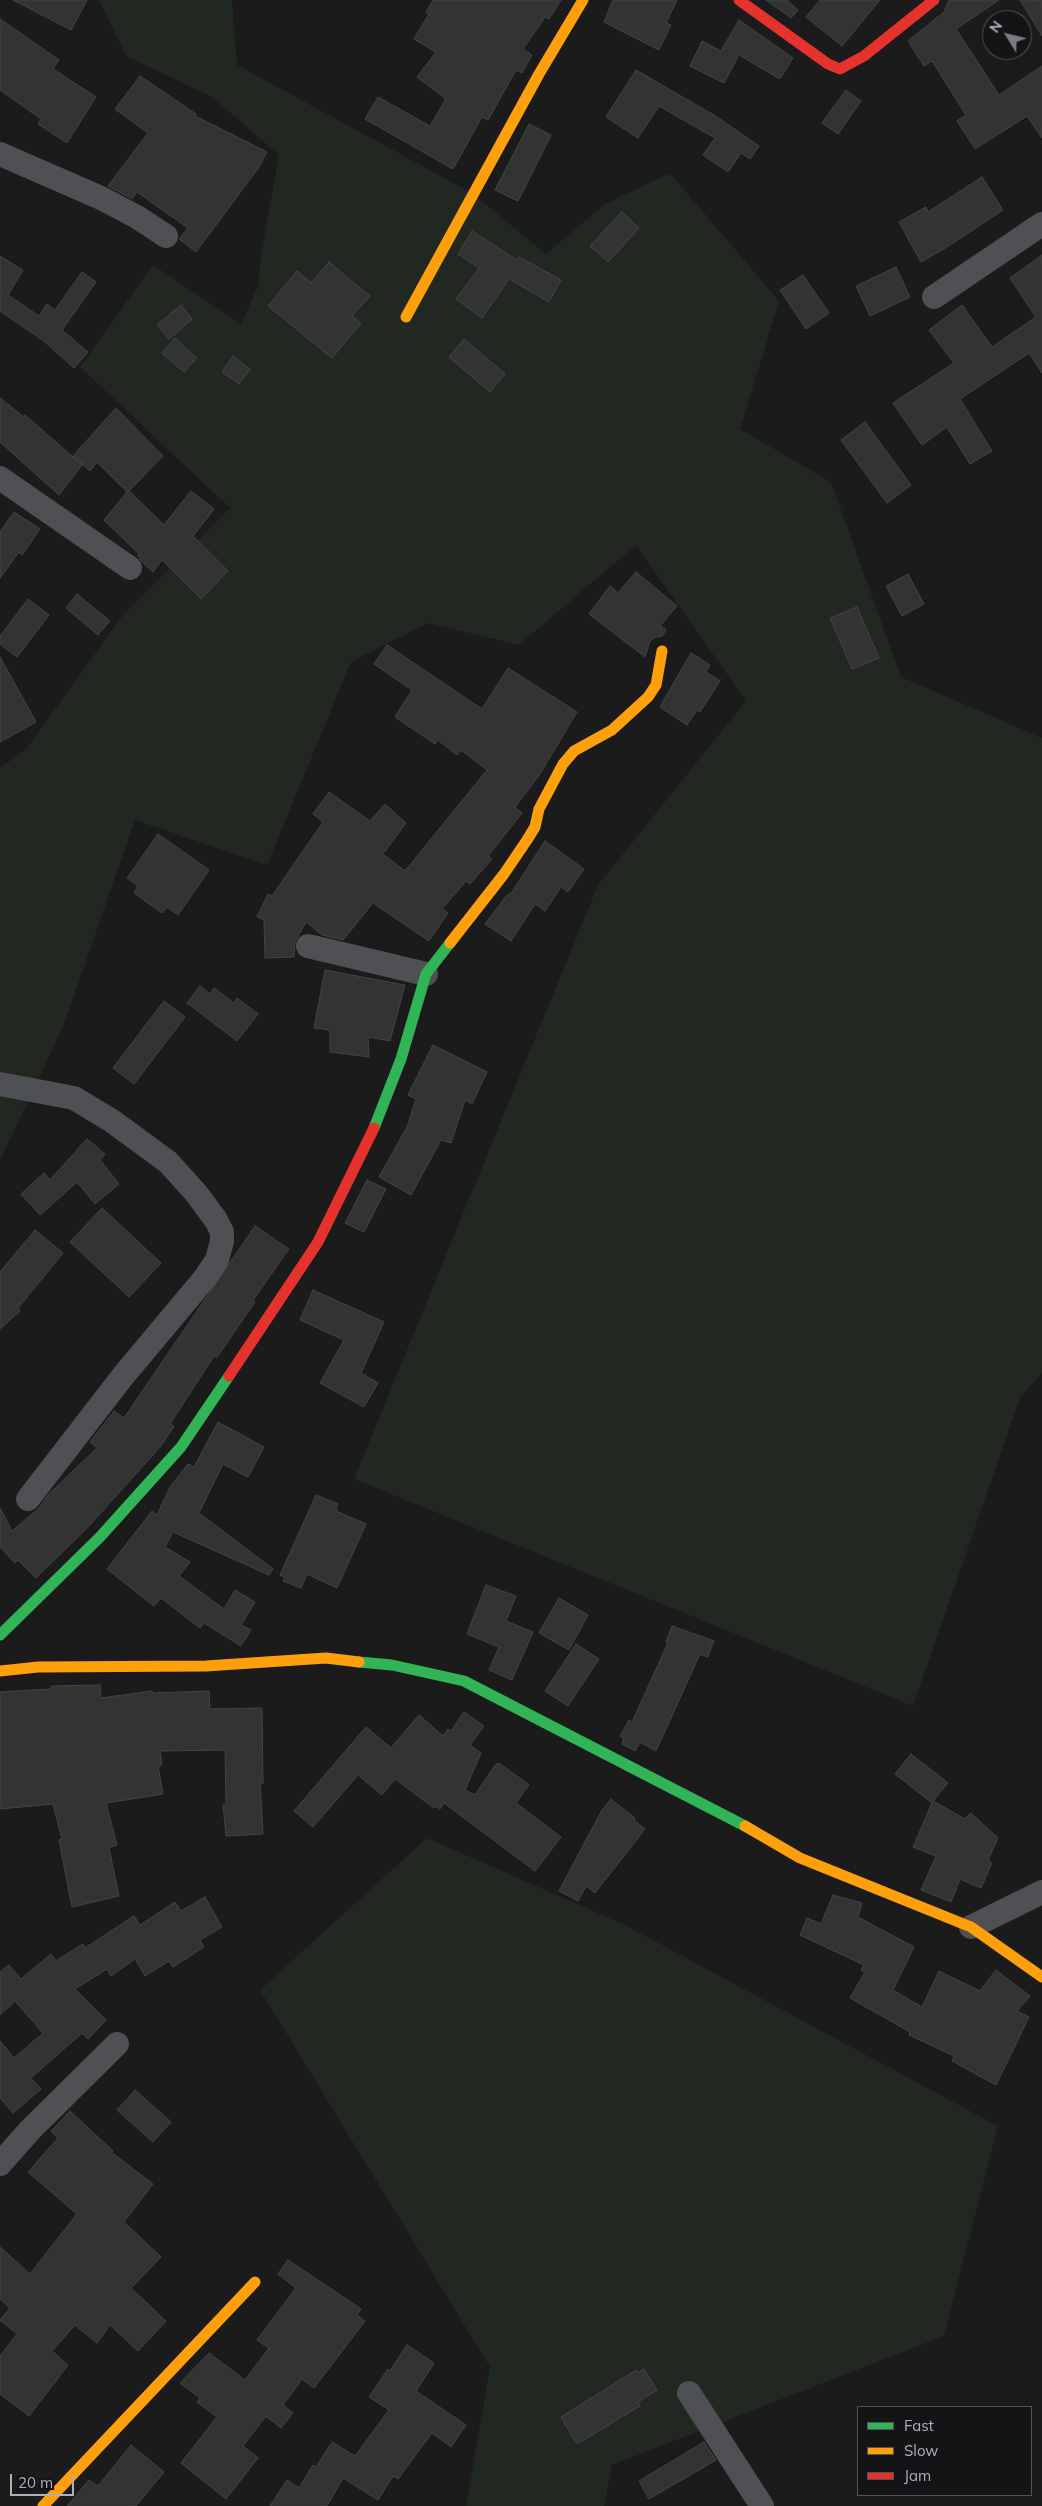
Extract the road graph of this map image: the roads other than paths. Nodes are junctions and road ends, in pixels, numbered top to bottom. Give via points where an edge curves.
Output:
1 (582, 0) edge
2 (739, 0) edge
3 (934, 0) edge
4 (0, 154) edge
5 (1042, 224) edge
6 (166, 236) dead end
7 (934, 297) dead end
8 (406, 317) dead end
9 (0, 478) edge
10 (130, 568) dead end
11 (662, 651) dead end
12 (308, 946) dead end
13 (426, 974) junction
14 (0, 1084) edge
15 (28, 1499) dead end
16 (0, 1635) edge
17 (0, 1671) edge
18 (1042, 1892) edge
19 (971, 1927) junction
20 (1042, 1977) edge
21 (116, 2044) dead end
22 (0, 2164) edge
23 (255, 2282) dead end
24 (690, 2393) dead end
25 (43, 2506) edge
26 (762, 2506) edge

1 - 8 street
2 - 3 street via 828,64 840,69 864,56
4 - 6 street via 101,198
5 - 7 street
9 - 10 street
11 - 13 street via 656,685 648,698 612,730 574,751 563,764 527,840
12 - 13 street
13 - 16 street via 401,1059 368,1144 318,1242 181,1447 100,1537
14 - 15 street via 74,1098 112,1121 168,1162 196,1192 222,1232 217,1260 205,1278
17 - 19 street via 38,1667 206,1666 326,1658 392,1665 464,1681 719,1810 800,1858
18 - 19 street
19 - 20 street
21 - 22 street
23 - 25 street
24 - 26 street

